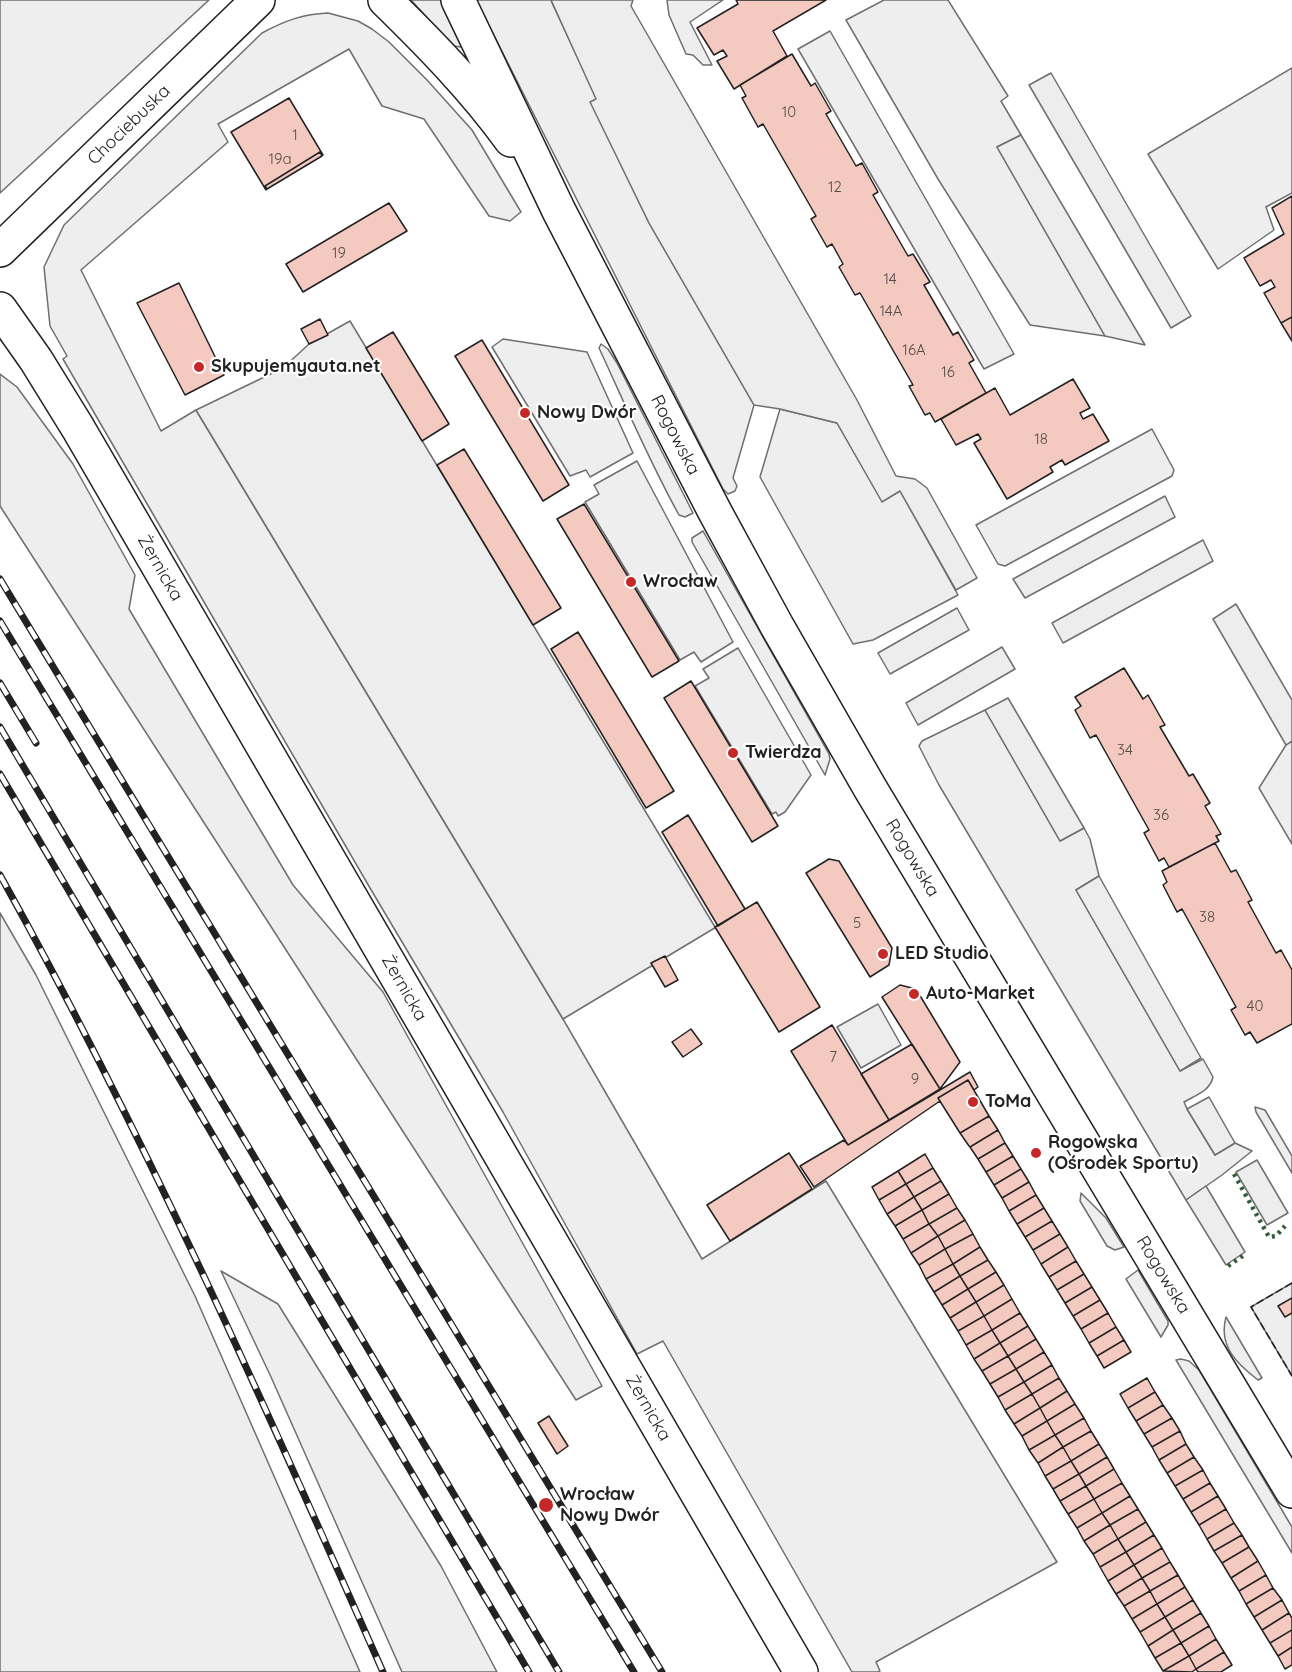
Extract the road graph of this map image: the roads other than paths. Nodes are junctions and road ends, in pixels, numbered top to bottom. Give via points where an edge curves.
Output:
1 (386, 0) edge
2 (458, 0) edge
3 (257, 4) edge
4 (559, 211) junction
5 (0, 250) edge
6 (0, 309) edge
7 (1292, 1491) edge
8 (801, 1672) edge

1 - 4 street, Rogowska via 489,110
2 - 4 street, Rogowska
3 - 5 street, Chociebuska
4 - 7 street, Rogowska via 715,512 828,717
6 - 8 street, Żernicka via 78,428

